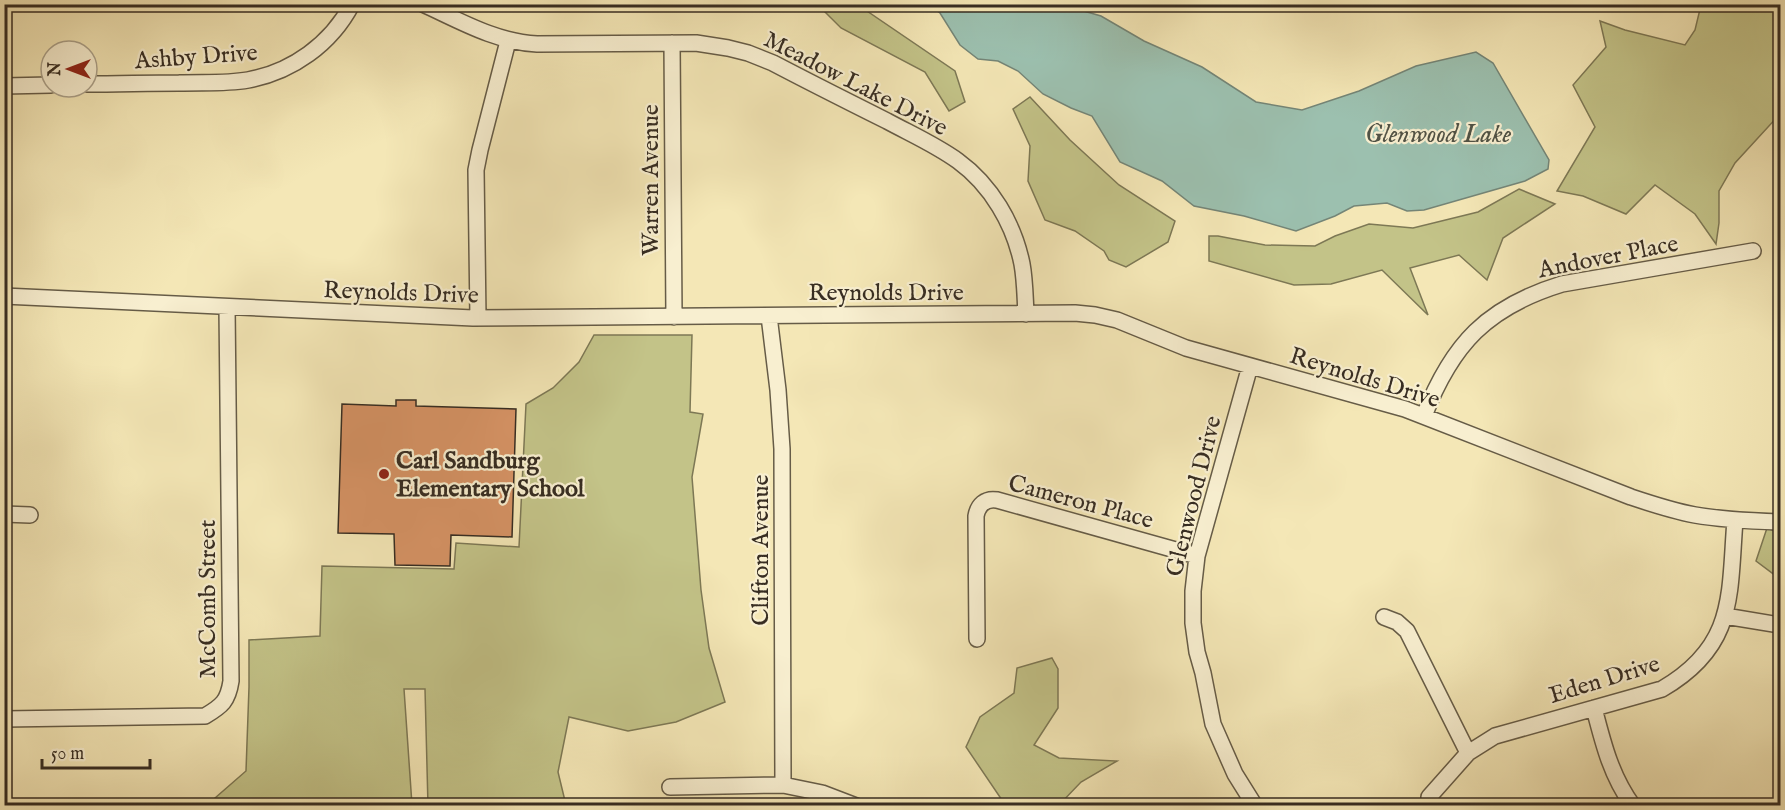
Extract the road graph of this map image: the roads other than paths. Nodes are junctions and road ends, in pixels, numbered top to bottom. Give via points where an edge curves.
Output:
1 (352, 4) edge
2 (423, 4) edge
3 (508, 41) junction
4 (672, 43) junction
5 (99, 84) edge
6 (39, 85) edge
7 (4, 86) edge
8 (1753, 251) dead end
9 (4, 296) edge
10 (227, 307) junction
11 (1026, 314) junction
12 (769, 316) junction
13 (674, 317) junction
14 (478, 318) junction
15 (1250, 366) junction
16 (1424, 416) junction
17 (4, 514) edge
18 (30, 515) dead end
19 (1735, 520) junction
20 (1780, 522) edge
21 (1197, 556) junction
22 (1725, 616) junction
23 (1384, 617) dead end
24 (1780, 625) edge
25 (977, 639) dead end
26 (1594, 708) junction
27 (4, 719) edge
28 (1468, 753) junction
29 (783, 785) junction
30 (670, 787) dead end
31 (1429, 797) dead end
32 (856, 806) edge
33 (1255, 806) edge
34 (1633, 806) edge

1 - 5 street, Ashby Drive via 345,18 320,45 272,74 225,82
2 - 3 street, Meadow Lake Drive
3 - 4 street, Meadow Lake Drive
3 - 14 street via 476,170
4 - 11 street, Meadow Lake Drive via 722,46 773,63 959,162 992,196 1009,225 1022,264
4 - 13 street, Warren Avenue
6 - 7 street
8 - 16 street, Andover Place via 1563,284 1514,302 1473,333 1457,351
9 - 10 street, Reynolds Drive
10 - 14 street, Reynolds Drive
10 - 27 street, McComb Street via 229,694 220,708 206,716
11 - 12 street, Reynolds Drive
11 - 15 street, Reynolds Drive via 1095,315 1117,320 1186,348
12 - 13 street, Reynolds Drive
12 - 29 street, Clifton Avenue via 782,449
13 - 14 street, Reynolds Drive
15 - 16 street, Reynolds Drive
15 - 21 street, Glenwood Drive
16 - 19 street, Reynolds Drive via 1662,507
17 - 18 street
19 - 20 street, Reynolds Drive
19 - 22 street, Eden Drive
21 - 25 street, Cameron Place via 988,500 977,509 976,516
21 - 33 street, Glenwood Drive via 1193,622 1213,724 1235,774
22 - 24 street
22 - 26 street, Eden Drive via 1709,650 1680,678 1653,692
23 - 28 street via 1407,631
26 - 28 street, Eden Drive via 1495,736
26 - 34 street via 1612,771
28 - 31 street, Eden Drive
29 - 30 street
29 - 32 street via 822,793

